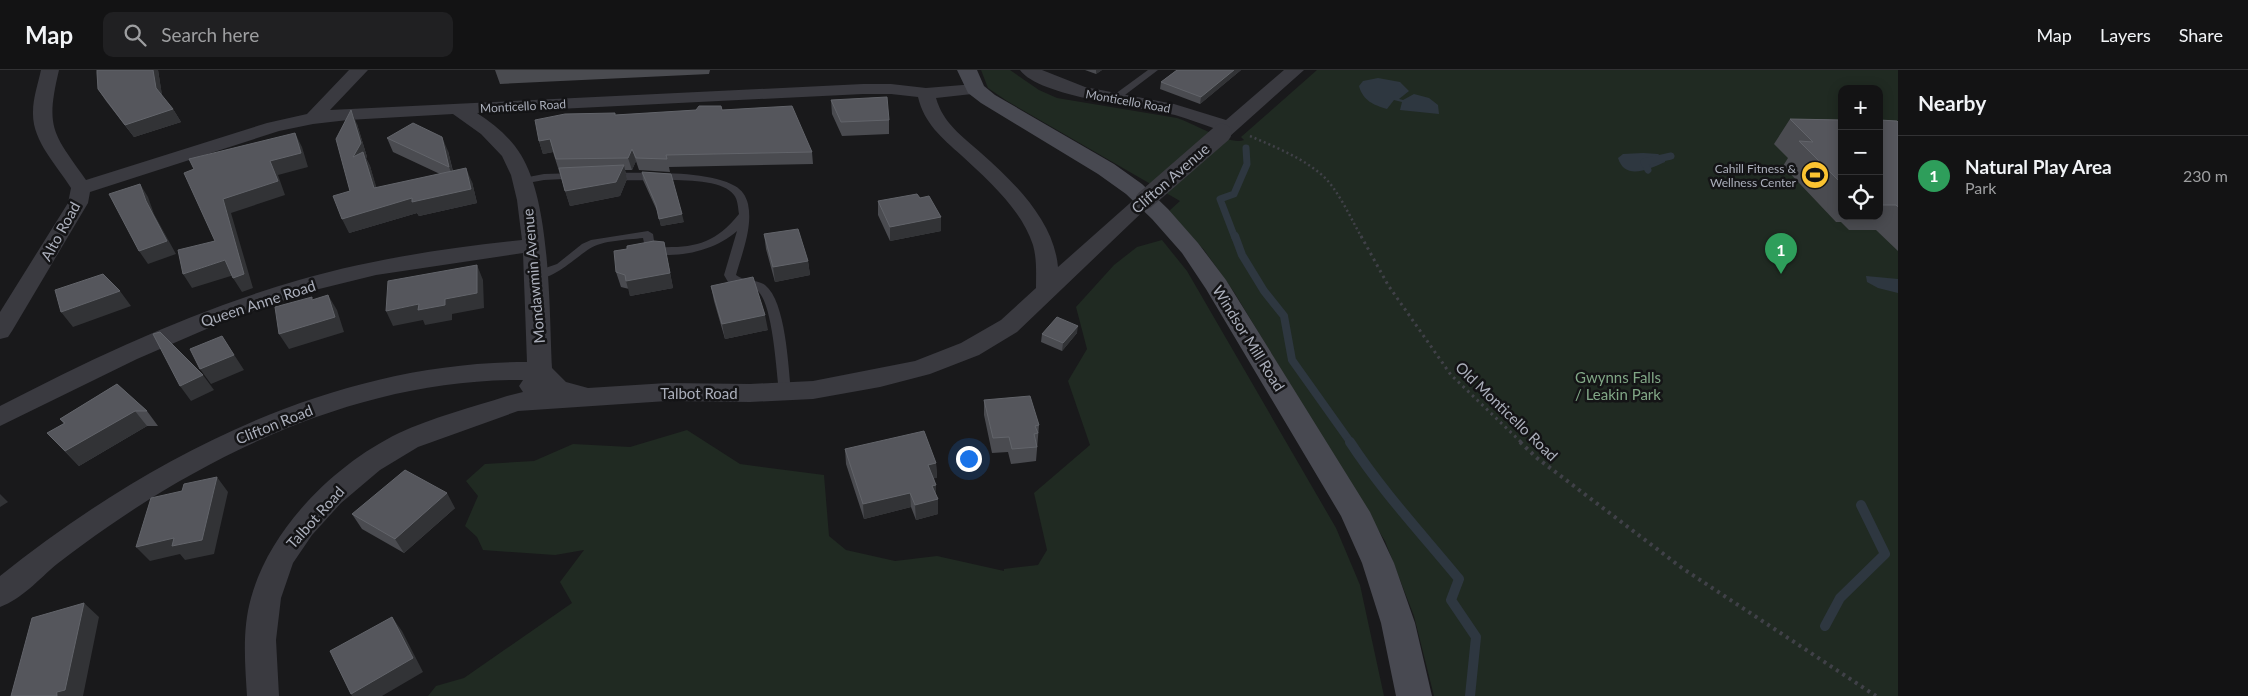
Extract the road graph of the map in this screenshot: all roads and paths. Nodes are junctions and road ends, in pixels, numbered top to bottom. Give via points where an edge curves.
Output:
1 (50, 70) edge
2 (359, 70) edge
3 (1029, 70) edge
4 (1154, 70) edge
5 (1295, 70) edge
6 (971, 79) edge
7 (926, 93) junction
8 (1114, 99) junction
9 (457, 110) junction
10 (313, 118) junction
11 (1225, 130) junction
12 (522, 181) junction
13 (81, 188) junction
14 (743, 215) junction
15 (534, 245) junction
16 (535, 276) junction
17 (1047, 289) junction
18 (0, 331) edge
19 (540, 371) junction
20 (785, 392) junction
21 (582, 396) junction
22 (516, 402) junction
23 (0, 417) edge
24 (0, 594) edge
25 (263, 696) edge
26 (1414, 696) edge
27 (1876, 696) edge

1 - 13 street, Alto Road via 42,122 47,136
2 - 10 street
3 - 8 street, Monticello Road via 1063,87
4 - 8 lane
5 - 11 street, Clifton Avenue
6 - 7 street, Monticello Road
6 - 26 main road, Windsor Mill Road via 988,99 1134,189 1190,248 1217,286 1355,512 1378,563 1398,623
7 - 9 street, Monticello Road via 863,89
7 - 17 street via 934,119 985,167 1032,224 1046,256
8 - 11 street, Monticello Road via 1179,111
9 - 10 street, Monticello Road
9 - 12 street, Mondawmin Avenue via 475,120 506,149
10 - 13 street, Monticello Road via 274,127
11 - 17 street, Clifton Avenue, bridge
11 - 27 path, Old Monticello Road via 1296,157 1323,176 1343,204 1388,284 1451,375 1536,458 1682,568
12 - 14 lane via 544,177 655,176 723,182 739,192
12 - 15 street, Mondawmin Avenue
13 - 18 street, Alto Road via 70,219
14 - 16 lane via 730,234 711,244 656,251 650,250 648,234 601,241 586,246 561,266
14 - 20 lane via 743,228 730,275 732,280 763,290 776,324
15 - 16 street, Mondawmin Avenue
15 - 23 street, Queen Anne Road via 414,261 281,294 135,348
16 - 19 street, Mondawmin Avenue
17 - 20 street, Talbot Road via 1009,326 970,349 929,365 880,378
19 - 21 street via 557,388
19 - 22 street via 532,386
19 - 24 street, Clifton Road via 439,376 378,389 313,408 240,437 166,474 99,516
20 - 21 street, Talbot Road
21 - 22 street, Talbot Road
22 - 25 street, Talbot Road via 409,440 370,463 331,495 302,527 280,559 266,598 260,640

